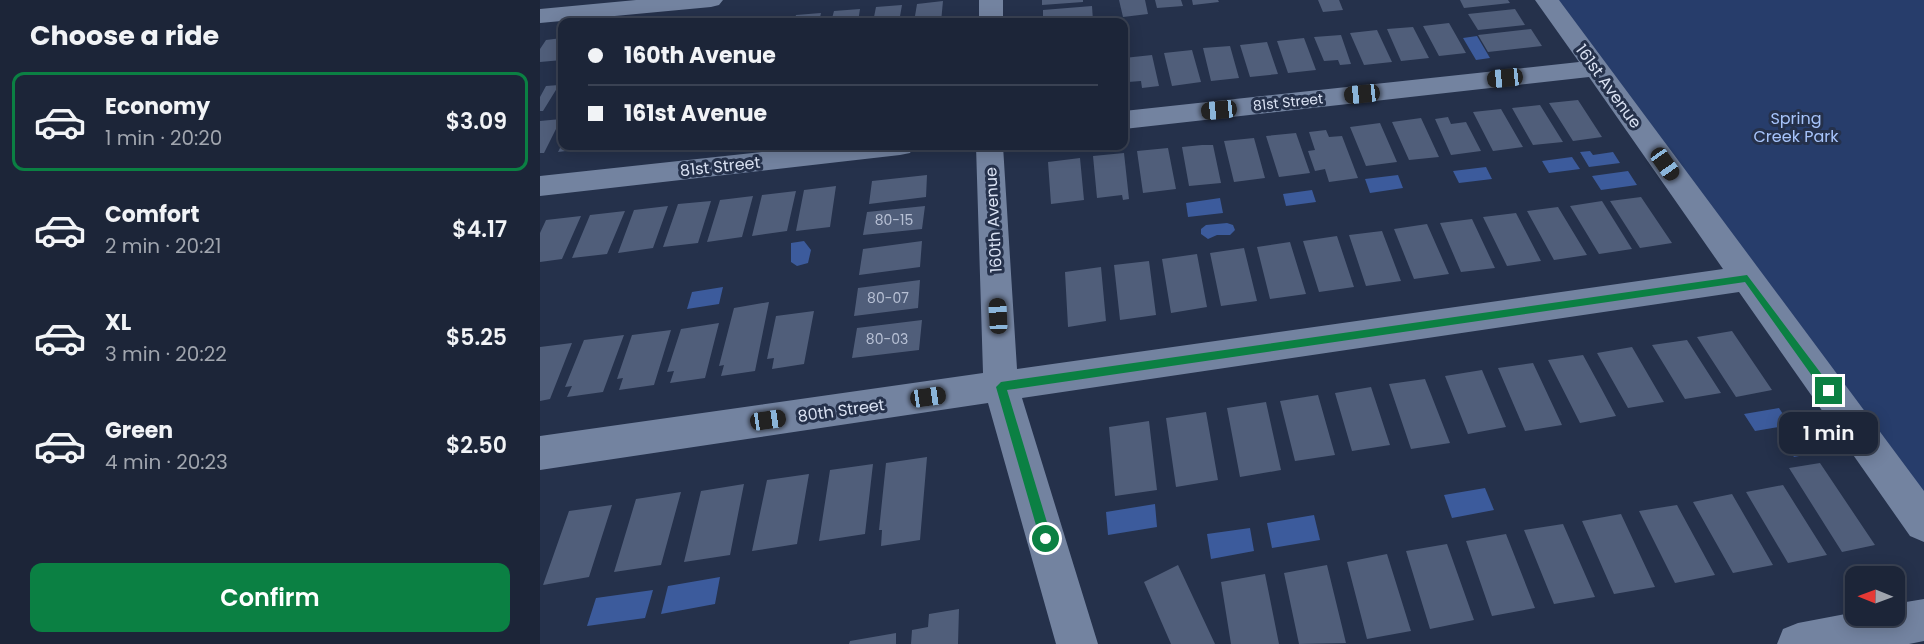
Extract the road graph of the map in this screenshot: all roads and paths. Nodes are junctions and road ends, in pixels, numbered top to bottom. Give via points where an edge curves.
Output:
1 (711, 0) edge
2 (991, 0) edge
3 (1547, 0) edge
4 (540, 16) edge
5 (991, 18) edge
6 (1596, 68) junction
7 (1128, 120) edge
8 (864, 150) edge
9 (989, 150) edge
10 (540, 186) edge
11 (1747, 278) junction
12 (1001, 387) junction
13 (540, 453) edge
14 (1924, 523) edge
15 (1924, 620) edge
16 (1077, 644) edge
17 (1798, 644) edge

1 - 4 street
2 - 5 street
3 - 6 street, 161st Avenue
6 - 7 street, 81st Street
6 - 11 street, 161st Avenue
8 - 10 street, 81st Street
9 - 12 street, 160th Avenue
11 - 12 street, 80th Street
11 - 14 street, 161st Avenue
12 - 13 street, 80th Street
12 - 16 street, 160th Avenue
15 - 17 street

